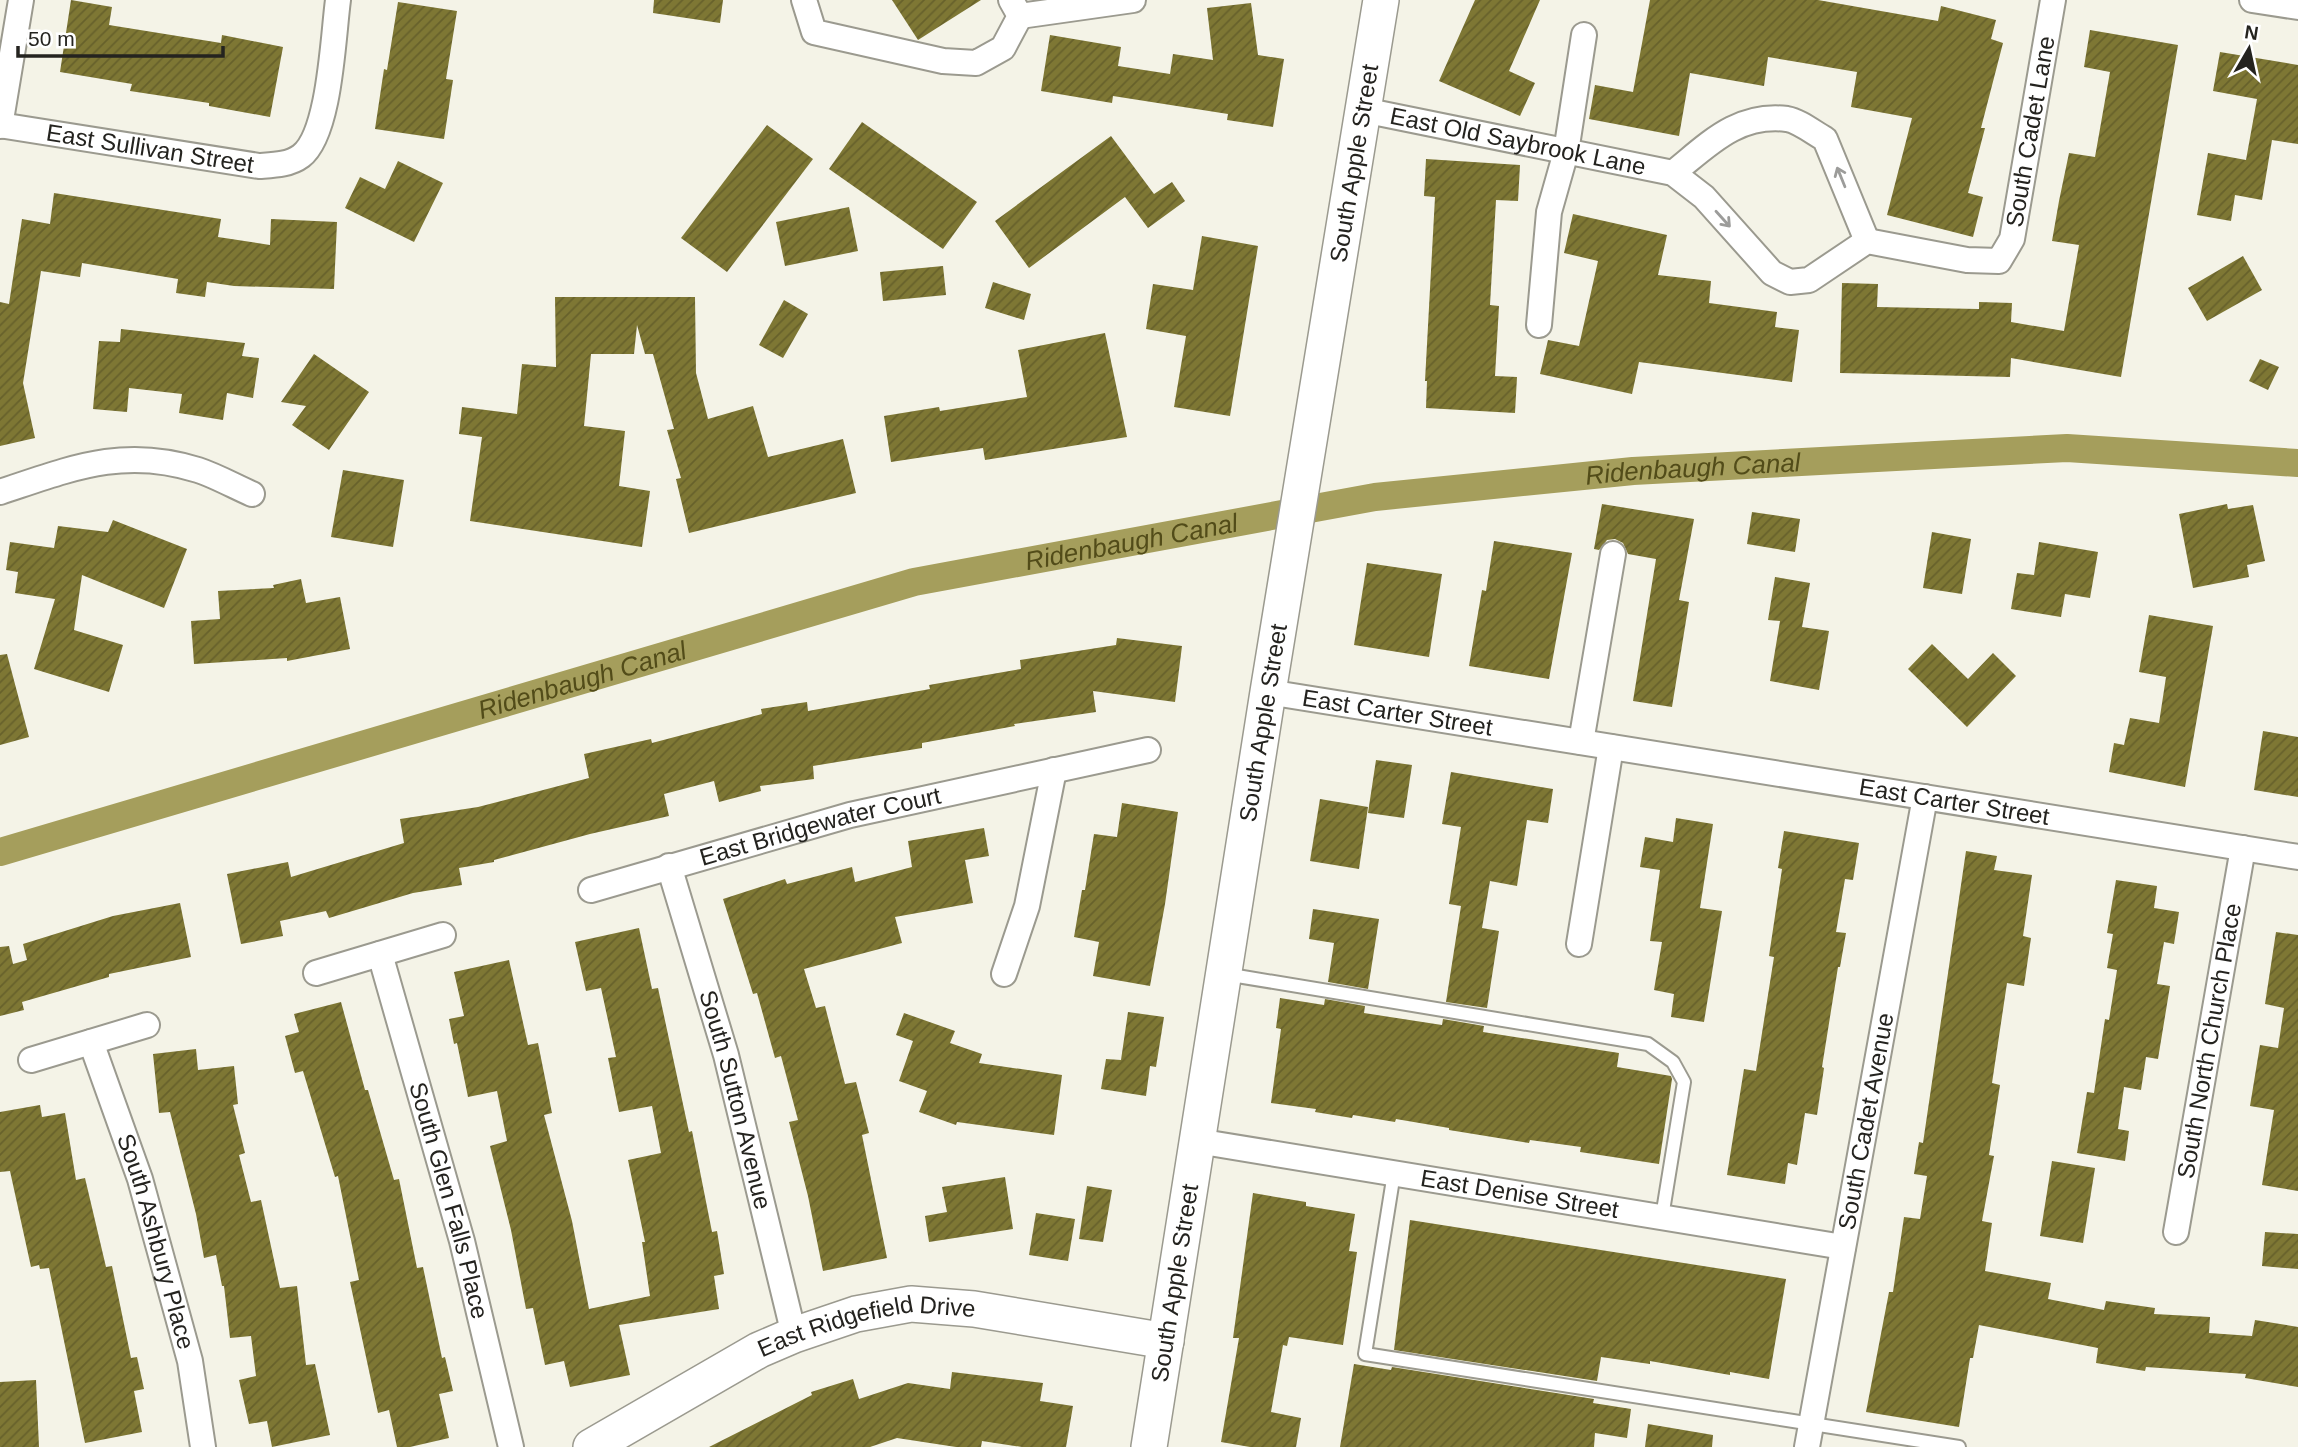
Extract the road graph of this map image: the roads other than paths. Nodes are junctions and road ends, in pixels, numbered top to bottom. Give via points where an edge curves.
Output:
1 (21, 0) edge
2 (338, 0) edge
3 (804, 0) edge
4 (1133, 0) edge
5 (1381, 0) edge
6 (2053, 0) edge
7 (2252, 0) edge
8 (2298, 7) edge
9 (1016, 8) edge
10 (1584, 35) dead end
11 (1363, 110) junction
12 (0, 126) edge
13 (1566, 152) junction
14 (1673, 173) junction
15 (1867, 241) junction
16 (1539, 325) dead end
17 (0, 492) edge
18 (252, 494) dead end
19 (1613, 554) dead end
20 (1268, 692) junction
21 (1581, 742) junction
22 (1611, 747) junction
23 (1148, 750) dead end
24 (1054, 770) junction
25 (1925, 797) junction
26 (2243, 848) junction
27 (2298, 857) edge
28 (669, 866) junction
29 (591, 891) dead end
30 (443, 935) dead end
31 (1579, 944) dead end
32 (380, 954) junction
33 (316, 973) dead end
34 (1004, 974) dead end
35 (1224, 974) junction
36 (147, 1025) dead end
37 (91, 1042) junction
38 (31, 1060) dead end
39 (1197, 1141) junction
40 (1394, 1173) junction
41 (1662, 1217) junction
42 (2176, 1232) dead end
43 (1843, 1247) junction
44 (794, 1335) junction
45 (1166, 1341) junction
46 (1809, 1436) edge
47 (203, 1447) edge
48 (511, 1447) edge
49 (591, 1447) edge
50 (1149, 1447) edge
51 (1959, 1447) edge

1 - 12 street
2 - 12 street, East Sullivan Street via 322,122 301,156 282,164 259,166
3 - 9 street via 814,32 943,61 976,63 1003,48
4 - 9 street
5 - 11 main road, South Apple Street
6 - 15 street, South Cadet Lane via 2012,239 1999,261 1967,260
7 - 8 street
10 - 13 street
11 - 13 street, East Old Saybrook Lane
11 - 20 main road, South Apple Street
13 - 14 street, East Old Saybrook Lane
13 - 16 street via 1549,212
14 -> 15 street, East Old Saybrook Lane via 1704,197 1773,273 1790,282 1809,280
15 -> 14 street, East Old Saybrook Lane via 1825,139 1789,119 1757,120 1730,128
17 - 18 street via 90,463 144,459 198,470
19 - 21 street
20 - 21 street, East Carter Street
20 - 35 main road, South Apple Street
21 - 22 street, East Carter Street
22 - 25 street, East Carter Street
22 - 31 street
23 - 24 street, East Bridgewater Court
24 - 28 street, East Bridgewater Court via 850,815
24 - 34 street via 1027,906
25 - 26 street, East Carter Street
25 - 43 street, South Cadet Avenue
26 - 27 street, East Carter Street
26 - 42 street, South North Church Place
28 - 29 street, East Bridgewater Court
28 - 44 street, South Sutton Avenue via 726,1055
30 - 32 street
32 - 33 street
32 - 48 street, South Glen Falls Place via 462,1241
35 - 39 main road, South Apple Street
35 - 41 lane via 1648,1044 1673,1062 1684,1082
36 - 37 street
37 - 38 street
37 - 47 street, South Ashbury Place via 140,1179 190,1361
39 - 40 street, East Denise Street
39 - 45 main road, South Apple Street
40 - 41 street, East Denise Street
40 - 46 lane via 1365,1354
41 - 43 street, East Denise Street
43 - 46 street, South Cadet Avenue
44 - 45 main road, East Ridgefield Drive via 856,1314 911,1304 974,1309
44 - 49 main road, East Ridgefield Drive via 759,1350
45 - 50 main road, South Apple Street
46 - 51 lane

